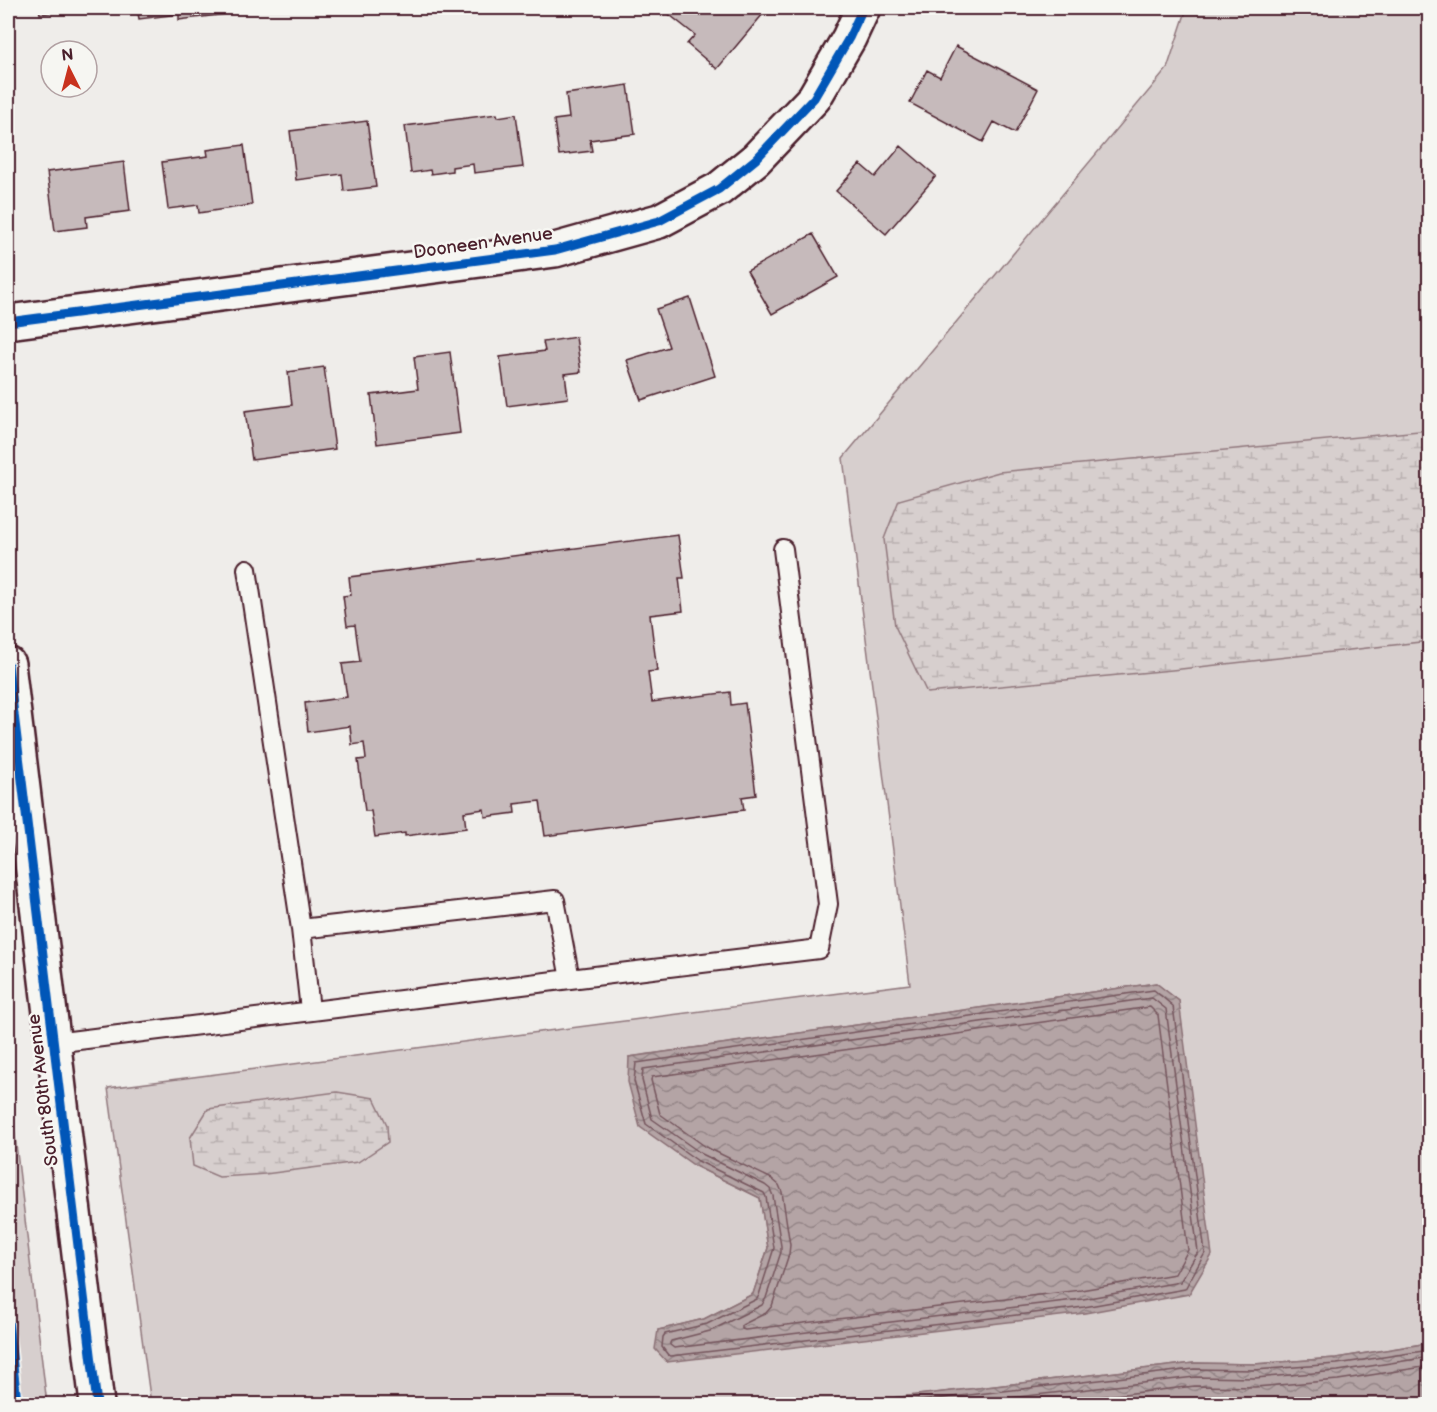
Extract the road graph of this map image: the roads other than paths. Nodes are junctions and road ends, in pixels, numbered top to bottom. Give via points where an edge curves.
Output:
1 (863, 8) edge
2 (8, 322) edge
3 (783, 549) dead end
4 (247, 569) dead end
5 (8, 664) edge
6 (301, 929) junction
7 (570, 979) junction
8 (310, 1010) junction
9 (54, 1042) junction
10 (98, 1404) edge

1 - 2 street, Dooneen Avenue via 814,98 756,159 719,189 658,221 555,250
3 - 7 lane via 828,904 819,949
4 - 6 lane
5 - 9 street, South 80th Avenue
6 - 7 lane via 555,900
6 - 8 lane
7 - 8 lane
8 - 9 lane
9 - 10 street, South 80th Avenue

